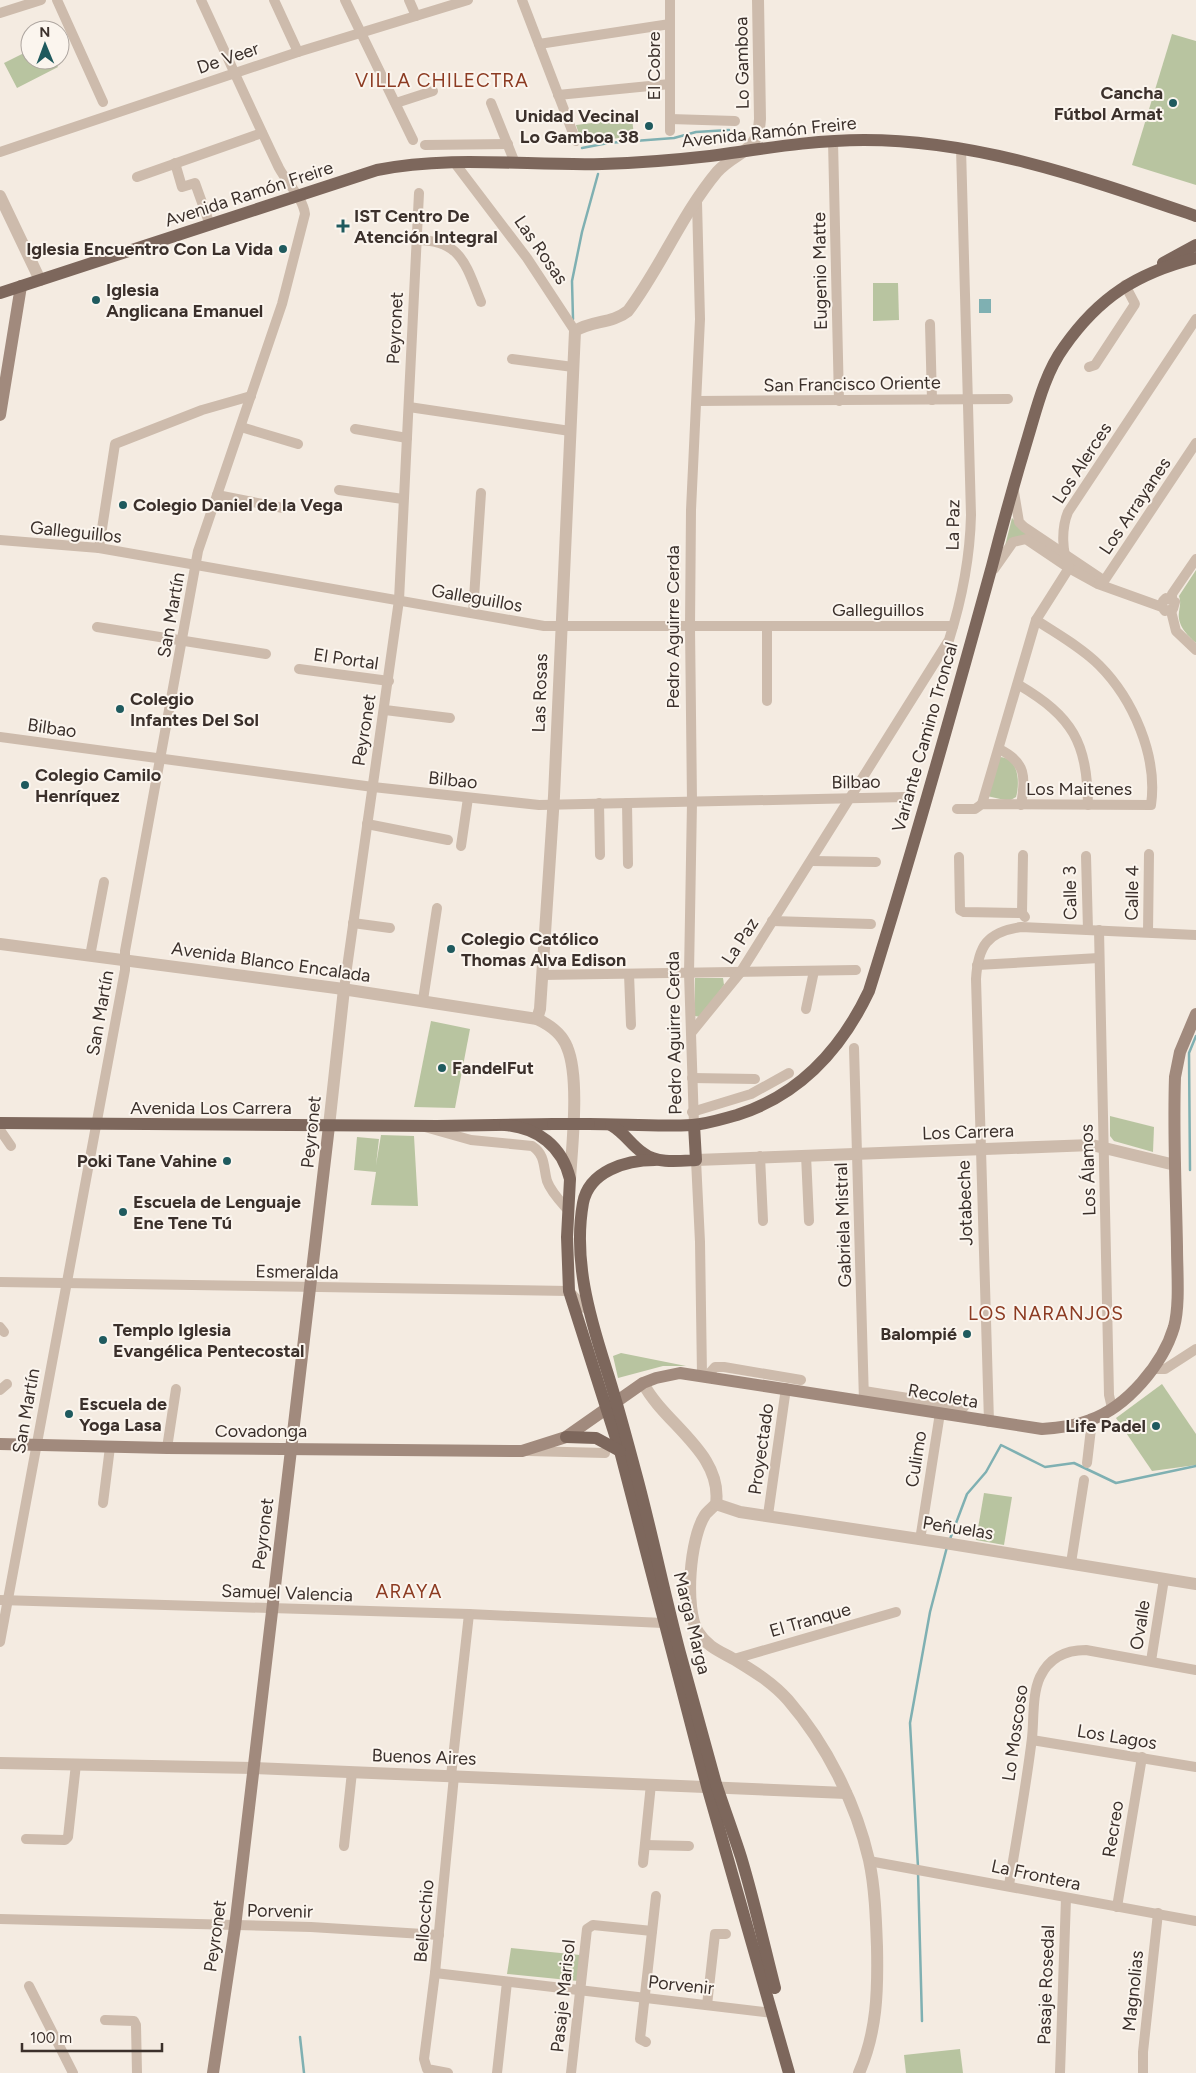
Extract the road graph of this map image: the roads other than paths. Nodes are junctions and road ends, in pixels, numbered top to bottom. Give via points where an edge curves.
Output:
1 (41, 0) edge
2 (57, 0) edge
3 (201, 0) edge
4 (274, 0) edge
5 (345, 0) edge
6 (409, 0) edge
7 (522, 0) edge
8 (670, 0) edge
9 (758, 0) edge
10 (464, 1) edge
11 (0, 13) edge
12 (416, 16) junction
13 (670, 24) junction
14 (360, 32) junction
15 (539, 44) junction
16 (298, 52) junction
17 (235, 73) junction
18 (670, 84) junction
19 (433, 91) dead end
20 (558, 95) junction
21 (103, 102) dead end
22 (396, 103) junction
23 (491, 103) dead end
24 (670, 118) junction
25 (735, 121) dead end
26 (670, 131) dead end
27 (262, 133) junction
28 (414, 140) dead end
29 (576, 141) dead end
30 (833, 141) junction
31 (508, 144) junction
32 (425, 145) dead end
33 (962, 148) junction
34 (747, 151) junction
35 (0, 152) edge
36 (454, 162) junction
37 (175, 163) junction
38 (514, 164) junction
39 (137, 177) dead end
40 (419, 193) dead end
41 (0, 196) edge
42 (298, 197) junction
43 (697, 202) junction
44 (1196, 216) edge
45 (210, 225) junction
46 (417, 240) junction
47 (1196, 245) edge
48 (1196, 258) edge
49 (1139, 276) junction
50 (40, 280) junction
51 (1125, 285) junction
52 (22, 286) junction
53 (0, 294) edge
54 (481, 302) dead end
55 (1196, 319) edge
56 (930, 324) dead end
57 (575, 331) junction
58 (512, 359) dead end
59 (573, 367) junction
60 (1089, 367) dead end
61 (251, 396) junction
62 (968, 399) junction
63 (1008, 399) dead end
64 (932, 400) junction
65 (697, 401) junction
66 (839, 401) junction
67 (409, 407) junction
68 (0, 415) edge
69 (241, 427) junction
70 (355, 429) dead end
71 (570, 430) junction
72 (407, 438) junction
73 (1196, 443) edge
74 (298, 444) dead end
75 (1013, 486) junction
76 (339, 490) dead end
77 (481, 493) dead end
78 (217, 495) junction
79 (404, 499) junction
80 (283, 508) dead end
81 (1032, 538) junction
82 (0, 540) edge
83 (99, 548) junction
84 (1063, 555) junction
85 (1196, 559) edge
86 (196, 565) junction
87 (1068, 568) junction
88 (988, 580) junction
89 (1101, 582) junction
90 (399, 600) junction
91 (1167, 604) junction
92 (473, 613) junction
93 (1036, 620) junction
94 (767, 626) junction
95 (953, 626) junction
96 (97, 627) dead end
97 (690, 627) junction
98 (560, 628) junction
99 (183, 641) junction
100 (1196, 650) edge
101 (266, 654) dead end
102 (299, 669) dead end
103 (389, 681) junction
104 (1019, 685) junction
105 (766, 701) dead end
106 (385, 710) junction
107 (450, 718) dead end
108 (0, 737) edge
109 (999, 749) junction
110 (161, 759) junction
111 (373, 787) junction
112 (906, 797) dead end
113 (468, 798) junction
114 (851, 798) junction
115 (692, 802) junction
116 (599, 803) junction
117 (627, 803) junction
118 (552, 804) junction
119 (982, 804) junction
120 (1021, 805) junction
121 (1088, 805) junction
122 (957, 809) dead end
123 (366, 824) junction
124 (448, 840) dead end
125 (461, 846) dead end
126 (1149, 854) dead end
127 (600, 855) dead end
128 (1023, 855) dead end
129 (1086, 856) dead end
130 (959, 858) dead end
131 (812, 861) junction
132 (876, 862) dead end
133 (628, 864) dead end
134 (104, 882) dead end
135 (437, 908) dead end
136 (1022, 913) junction
137 (772, 921) junction
138 (353, 923) junction
139 (870, 924) dead end
140 (1029, 927) junction
141 (390, 928) dead end
142 (1088, 930) junction
143 (1099, 930) junction
144 (1148, 932) junction
145 (1196, 934) edge
146 (0, 944) edge
147 (90, 956) junction
148 (1099, 958) junction
149 (125, 959) junction
150 (977, 965) junction
151 (856, 970) dead end
152 (814, 971) junction
153 (740, 972) junction
154 (689, 973) junction
155 (629, 974) junction
156 (542, 975) junction
157 (344, 989) junction
158 (423, 1000) junction
159 (806, 1009) dead end
160 (1196, 1014) edge
161 (537, 1019) junction
162 (631, 1025) dead end
163 (690, 1033) junction
164 (854, 1048) dead end
165 (790, 1073) dead end
166 (692, 1078) junction
167 (755, 1079) dead end
168 (693, 1118) junction
169 (0, 1122) edge
170 (96, 1124) junction
171 (608, 1124) junction
172 (505, 1125) junction
173 (329, 1126) junction
174 (422, 1126) junction
175 (0, 1130) edge
176 (11, 1146) dead end
177 (1102, 1147) junction
178 (980, 1149) junction
179 (857, 1154) junction
180 (806, 1155) junction
181 (764, 1156) junction
182 (654, 1160) junction
183 (696, 1160) junction
184 (1175, 1165) junction
185 (570, 1179) junction
186 (768, 1186) dead end
187 (568, 1210) junction
188 (763, 1221) dead end
189 (809, 1221) dead end
190 (0, 1282) edge
191 (66, 1283) junction
192 (311, 1288) junction
193 (569, 1290) junction
194 (587, 1313) junction
195 (1196, 1348) edge
196 (1154, 1369) junction
197 (705, 1375) junction
198 (800, 1380) dead end
199 (643, 1383) junction
200 (786, 1388) junction
201 (176, 1389) dead end
202 (864, 1396) junction
203 (611, 1404) junction
204 (964, 1406) dead end
205 (1112, 1408) junction
206 (940, 1413) junction
207 (1092, 1420) junction
208 (989, 1422) junction
209 (566, 1436) junction
210 (0, 1444) edge
211 (37, 1444) junction
212 (110, 1447) junction
213 (168, 1448) junction
214 (291, 1449) junction
215 (522, 1451) junction
216 (620, 1451) junction
217 (605, 1453) dead end
218 (1087, 1463) dead end
219 (1084, 1480) dead end
220 (103, 1503) dead end
221 (716, 1504) junction
222 (768, 1515) junction
223 (920, 1540) junction
224 (1071, 1563) junction
225 (1164, 1579) junction
226 (1196, 1584) edge
227 (4, 1600) edge
228 (272, 1609) junction
229 (896, 1612) dead end
230 (470, 1614) junction
231 (663, 1623) junction
232 (0, 1642) edge
233 (734, 1660) junction
234 (1150, 1661) junction
235 (1196, 1670) edge
236 (1032, 1740) junction
237 (1142, 1757) junction
238 (0, 1763) edge
239 (76, 1764) junction
240 (1196, 1767) edge
241 (253, 1768) junction
242 (352, 1772) junction
243 (453, 1776) junction
244 (652, 1784) junction
245 (712, 1786) junction
246 (846, 1793) junction
247 (26, 1839) dead end
248 (645, 1845) junction
249 (344, 1846) dead end
250 (690, 1846) dead end
251 (869, 1861) junction
252 (643, 1863) dead end
253 (1009, 1885) junction
254 (656, 1896) dead end
255 (1066, 1898) junction
256 (1117, 1907) junction
257 (1158, 1914) junction
258 (0, 1918) edge
259 (1196, 1921) edge
260 (235, 1927) junction
261 (652, 1931) junction
262 (726, 1934) dead end
263 (439, 1935) junction
264 (436, 1973) junction
265 (507, 1982) junction
266 (29, 1986) dead end
267 (580, 1990) junction
268 (644, 1998) junction
269 (707, 2005) junction
270 (773, 2012) junction
271 (105, 2020) dead end
272 (646, 2042) dead end
273 (73, 2073) edge
274 (137, 2073) edge
275 (213, 2073) edge
276 (448, 2073) edge
277 (497, 2073) edge
278 (571, 2073) edge
279 (789, 2073) edge
280 (797, 2073) edge
281 (859, 2073) edge
282 (1060, 2073) edge
283 (1143, 2073) edge

1 - 11 street
2 - 21 street
3 - 17 street, San Martín
4 - 16 street
5 - 14 street
6 - 12 street
7 - 15 street
8 - 13 street, El Cobre
9 - 34 street, Lo Gamboa via 760,131
10 - 12 street, De Veer
12 - 14 street, De Veer
13 - 15 street
13 - 18 street, El Cobre
14 - 16 street, De Veer
14 - 22 street
15 - 20 street
16 - 17 street, De Veer
17 - 27 street, San Martín
17 - 35 street, De Veer
18 - 20 street
18 - 24 street, El Cobre
19 - 22 street
20 - 29 street
22 - 28 street
23 - 31 street
24 - 25 street
24 - 26 street, El Cobre
27 - 37 street
27 - 42 street, San Martín via 288,185
30 - 33 main road, Avenida Ramón Freire via 895,141
30 - 34 main road, Avenida Ramón Freire
30 - 66 street, Eugenio Matte
31 - 32 street
31 - 38 street
33 - 44 main road, Avenida Ramón Freire via 1077,176
33 - 62 street, La Paz
34 - 38 main road, Avenida Ramón Freire via 644,162
34 - 43 street via 718,172
36 - 38 main road, Avenida Ramón Freire
36 - 42 main road, Avenida Ramón Freire via 426,162 377,170
36 - 57 street, Las Rosas via 527,258
37 - 39 street
37 - 45 street via 182,187 196,182
40 - 46 street, Peyronet
41 - 50 street
42 - 45 main road, Avenida Ramón Freire
42 - 61 street, San Martín via 305,214 282,304
43 - 57 street via 628,311 619,318 583,326
43 - 65 street, Pedro Aguirre Cerda via 700,318
45 - 50 main road, Avenida Ramón Freire
46 - 54 street via 438,241 454,250 464,261
46 - 67 street, Peyronet
47 - 49 main road
48 - 49 main road, Variante Camino Troncal
49 - 51 main road, Variante Camino Troncal
50 - 52 main road, Avenida Ramón Freire
51 - 60 street via 1135,304 1095,365
51 - 75 main road, Variante Camino Troncal via 1101,304 1055,362 1036,409
52 - 53 main road, Avenida Ramón Freire
52 - 68 main road
55 - 84 street, Los Alerces via 1068,512
56 - 64 street
57 - 59 street, Las Rosas
58 - 59 street
59 - 71 street, Las Rosas
61 - 69 street, San Martín
61 - 83 street via 202,410 115,444
62 - 63 street, San Francisco Oriente
62 - 64 street, San Francisco Oriente
62 - 95 street, La Paz via 970,557
64 - 66 street, San Francisco Oriente
65 - 66 street, San Francisco Oriente
65 - 97 street, Pedro Aguirre Cerda via 691,510
67 - 71 street
67 - 72 street, Peyronet
69 - 74 street
69 - 78 street, San Martín
70 - 72 street
71 - 98 street, Las Rosas
72 - 79 street, Peyronet
73 - 89 street, Los Arrayanes
75 - 81 street via 1020,522
75 - 88 main road, Variante Camino Troncal
76 - 79 street
77 - 92 street
78 - 80 street
78 - 86 street, San Martín
79 - 90 street, Peyronet
81 - 84 street
81 - 87 street
81 - 88 street via 1014,542
82 - 83 street, Galleguillos
83 - 86 street, Galleguillos
84 - 87 street, Los Alerces
84 - 89 street
85 - 91 street
86 - 90 street, Galleguillos
86 - 99 street, San Martín
87 - 89 street
87 - 93 street
88 - 168 main road, Variante Camino Troncal via 885,937 857,1016 828,1056 780,1097 719,1120
89 - 91 street
90 - 92 street, Galleguillos
90 - 103 street, Peyronet
91 - 100 street via 1176,632
92 - 98 street, Galleguillos
93 - 104 street
93 - 121 street, Los Maitenes via 1086,653 1113,681 1134,714 1144,743 1150,770 1150,805
94 - 95 street, Galleguillos
94 - 97 street, Galleguillos
94 - 105 street
95 - 114 street, La Paz via 948,640
96 - 99 street
97 - 98 street, Galleguillos
97 - 115 street, Pedro Aguirre Cerda
98 - 118 street, Las Rosas
99 - 101 street
99 - 110 street, San Martín
102 - 103 street, El Portal
103 - 106 street, Peyronet
104 - 109 street
104 - 121 street via 1050,704 1075,736 1086,762
106 - 107 street
106 - 111 street, Peyronet
108 - 110 street, Bilbao
109 - 119 street
109 - 120 street via 1014,758 1023,771
110 - 111 street, Bilbao
110 - 149 street, San Martín
111 - 113 street, Bilbao
111 - 123 street, Peyronet
112 - 114 street, Bilbao
113 - 118 street, Bilbao
113 - 125 street
114 - 115 street, Bilbao
114 - 131 street, La Paz
115 - 117 street, Bilbao
115 - 154 street, Pedro Aguirre Cerda
116 - 117 street, Bilbao
116 - 118 street, Bilbao
116 - 127 street
117 - 133 street
118 - 156 street, Las Rosas
119 - 120 street, Los Maitenes
119 - 122 street, Los Maitenes via 976,809
120 - 121 street, Los Maitenes
123 - 124 street
123 - 138 street, Peyronet
126 - 144 street, Calle 4
128 - 136 street
129 - 142 street, Calle 3
130 - 136 street via 960,910
131 - 132 street
131 - 137 street, La Paz
134 - 147 street
135 - 158 street
136 - 140 street
137 - 139 street
137 - 153 street, La Paz
138 - 141 street
138 - 157 street, Peyronet
140 - 142 street, Jotabeche
140 - 150 street, Jotabeche via 1007,929 996,934 985,943
142 - 143 street, Jotabeche
143 - 144 street, Jotabeche
143 - 148 street, Los Álamos
144 - 145 street, Jotabeche
146 - 147 street, Avenida Blanco Encalada
147 - 149 street, Avenida Blanco Encalada
148 - 150 street
148 - 177 street, Los Álamos
149 - 157 street, Avenida Blanco Encalada
149 - 170 street, San Martín
150 - 178 street, Jotabeche
151 - 152 street
152 - 153 street
152 - 159 street
153 - 154 street
153 - 163 street, La Paz
154 - 155 street
154 - 163 street, Pedro Aguirre Cerda
155 - 156 street
155 - 162 street
156 - 161 street, Las Rosas
157 - 158 street, Avenida Blanco Encalada
157 - 173 street, Peyronet
158 - 161 street, Avenida Blanco Encalada
160 - 184 main road, Recoleta via 1180,1052 1175,1077
161 - 185 street, Marga Marga via 560,1035 571,1059
163 - 166 street, Pedro Aguirre Cerda
164 - 179 street, Gabriela Mistral
165 - 168 street, Variante Camino Troncal via 751,1094
166 - 167 street
166 - 168 street, Pedro Aguirre Cerda
168 - 171 main road, Variante Camino Troncal
168 - 183 main road
169 - 170 main road, Avenida Los Carrera
170 - 173 main road, Avenida Los Carrera
170 - 191 street, San Martín
171 - 172 main road, Avenida Los Carrera, bridge
171 - 182 main road via 625,1134 642,1153
172 - 174 main road, Avenida Los Carrera
172 - 185 main road via 526,1128 549,1142 561,1155
173 - 174 main road, Avenida Los Carrera
173 - 192 main road, Peyronet
174 - 187 street, Avenida Los Carrera via 471,1140 532,1146 544,1161 547,1180 554,1193
175 - 176 street
177 - 178 street, Los Carrera
177 - 184 street, Los Carrera
177 - 205 street, Los Álamos
178 - 179 street, Los Carrera
178 - 208 street, Jotabeche
179 - 180 street, Los Carrera
179 - 202 street, Gabriela Mistral
180 - 181 street, Los Carrera
180 - 189 street
181 - 183 street, Los Carrera
181 - 186 street
181 - 188 street
182 - 183 main road
182 - 194 main road via 636,1161 609,1170 592,1184 586,1196 582,1256
183 - 197 street
184 - 196 main road, Recoleta via 1177,1282 1174,1326
185 - 187 main road, Marga Marga
185 - 194 street, Marga Marga via 578,1285
187 - 193 main road, Marga Marga
190 - 191 street, Esmeralda
191 - 192 street, Esmeralda
191 - 211 street, San Martín
192 - 193 street, Esmeralda
192 - 214 main road, Peyronet
193 - 194 street
193 - 203 main road, Marga Marga
194 - 203 main road, Marga Marga
195 - 196 street, Recoleta via 1165,1369
196 - 205 main road, Recoleta
197 - 198 street, Recoleta via 715,1367 724,1367
197 - 199 main road, Recoleta via 680,1373
197 - 200 main road, Recoleta
199 - 203 main road, Recoleta
199 - 221 street via 650,1397 704,1457 717,1486
200 - 202 main road, Recoleta
200 - 222 street, Proyectado
201 - 213 street
202 - 204 street, Recoleta
202 - 206 main road, Recoleta
203 - 209 main road, Covadonga
203 - 216 main road, Marga Marga
203 - 245 main road, Marga Marga
205 - 207 main road, Recoleta
206 - 208 main road, Recoleta
206 - 223 street, Culimo
207 - 208 main road, Recoleta via 1056,1428
207 - 218 street
209 - 215 main road, Covadonga
209 - 216 main road via 596,1438
210 - 211 main road, Covadonga
211 - 212 main road, Covadonga
211 - 227 street, San Martín
212 - 213 main road, Covadonga
212 - 220 street
213 - 214 main road, Covadonga
214 - 215 main road, Covadonga
214 - 228 main road, Peyronet
215 - 217 street, Covadonga
216 - 231 main road, Marga Marga
219 - 224 street
221 - 222 street, Peñuelas via 731,1510
221 - 233 street via 705,1515 695,1545 689,1597 692,1619 698,1632 715,1650
222 - 223 street, Peñuelas
223 - 224 street, Peñuelas
224 - 225 street, Peñuelas
225 - 226 street, Peñuelas
225 - 234 street, Ovalle
227 - 228 street, Samuel Valencia
227 - 232 street, San Martín
228 - 230 street, Samuel Valencia
228 - 241 main road, Peyronet
229 - 233 street, El Tranque
230 - 231 street, Samuel Valencia
230 - 243 street, Bellocchio
231 - 245 main road, Marga Marga
233 - 246 street via 771,1683 787,1699 816,1738
234 - 235 street, Ovalle
234 - 236 street, Lo Moscoso via 1086,1650 1057,1656 1039,1679
236 - 237 street, Los Lagos
236 - 253 street, Lo Moscoso
237 - 240 street, Los Lagos
237 - 256 street, Recreo
238 - 239 street, Buenos Aires
239 - 241 street, Buenos Aires
239 - 247 street via 68,1838
241 - 242 street, Buenos Aires
241 - 260 main road, Peyronet
242 - 243 street, Buenos Aires
242 - 249 street
243 - 244 street, Buenos Aires
243 - 263 street, Bellocchio
244 - 245 street, Buenos Aires
244 - 248 street
245 - 246 street, Buenos Aires
245 - 270 main road, Marga Marga
245 - 280 main road, Marga Marga via 741,1857
246 - 251 street
248 - 250 street
248 - 252 street
251 - 253 street, La Frontera
251 - 281 street via 876,1932 877,2008 872,2039
253 - 255 street, La Frontera
254 - 261 street
255 - 256 street, La Frontera
255 - 282 street, Pasaje Rosedal
256 - 257 street, La Frontera
257 - 259 street, La Frontera
257 - 283 street, Magnolias
258 - 260 street, Porvenir
260 - 263 street, Porvenir via 311,1927
260 - 275 main road, Peyronet
261 - 267 street, Pasaje Marisol via 589,1926
261 - 268 street
262 - 269 street via 715,1934
263 - 264 street, Bellocchio
264 - 265 street, Porvenir
264 - 276 street, Bellocchio via 425,2053 427,2069
265 - 267 street, Porvenir
265 - 277 street
266 - 273 street
267 - 268 street, Porvenir
267 - 278 street, Pasaje Marisol
268 - 269 street, Porvenir
268 - 272 street via 640,2039
269 - 270 street, Porvenir
270 - 279 main road, Marga Marga
271 - 274 street via 134,2021

